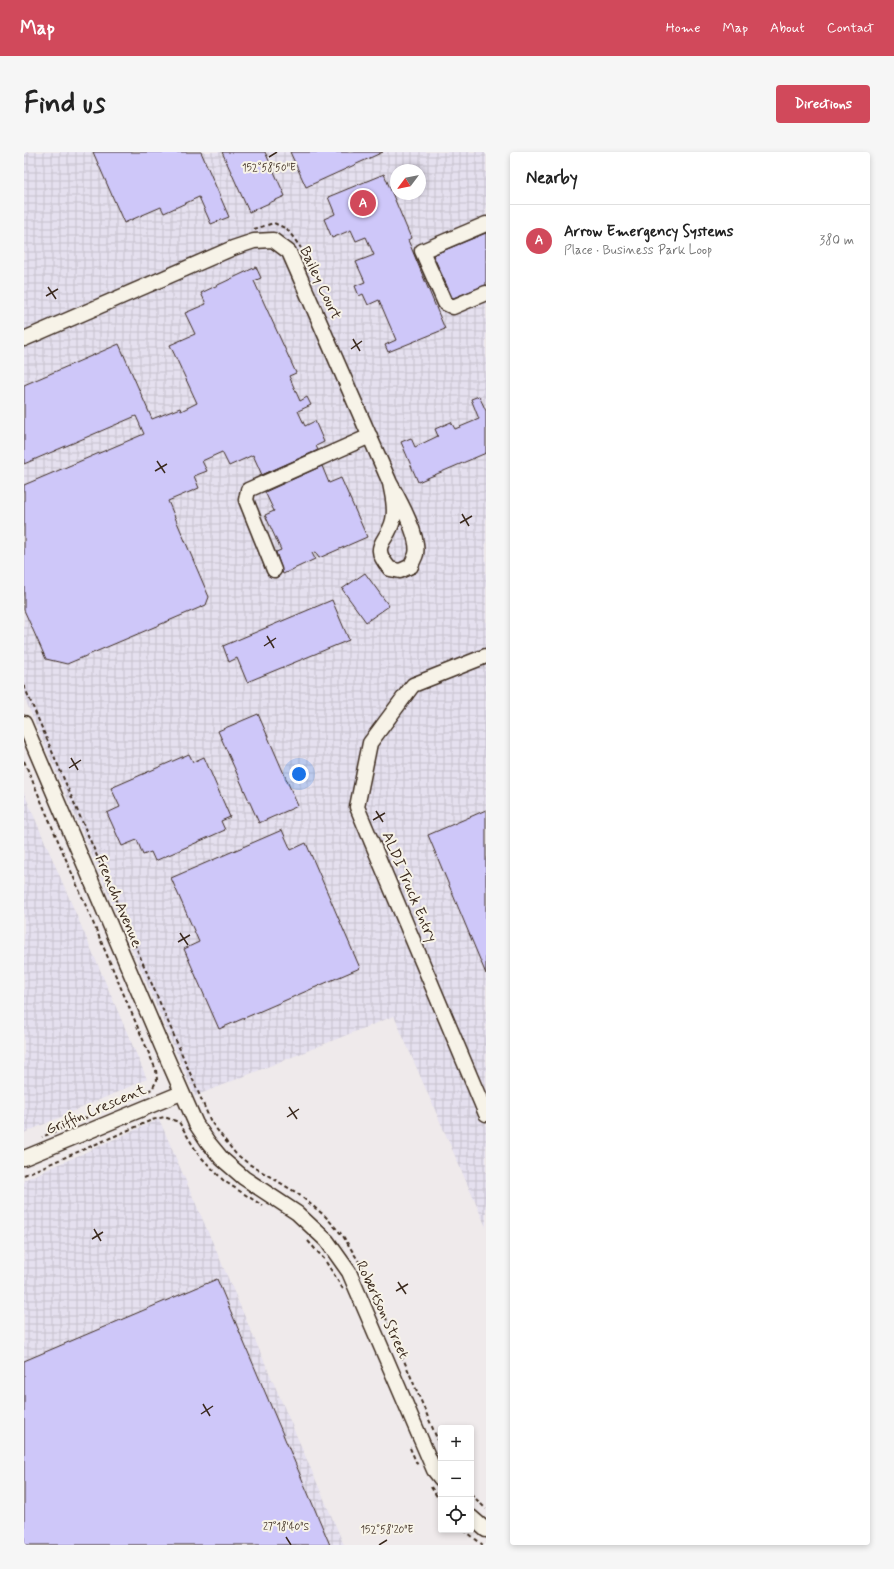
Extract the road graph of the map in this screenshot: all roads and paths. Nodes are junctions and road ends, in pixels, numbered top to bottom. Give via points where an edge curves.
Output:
1 (486, 224) edge
2 (252, 230) dead end
3 (302, 251) dead end
4 (486, 293) edge
5 (24, 339) edge
6 (370, 436) junction
7 (390, 482) junction
8 (274, 570) dead end
9 (486, 656) edge
10 (24, 686) edge
11 (24, 723) edge
12 (24, 761) edge
13 (182, 1093) junction
14 (201, 1100) dead end
15 (162, 1114) dead end
16 (486, 1114) edge
17 (164, 1117) junction
18 (38, 1138) dead end
19 (24, 1158) edge
20 (24, 1175) edge
21 (267, 1208) dead end
22 (307, 1240) dead end
23 (344, 1293) dead end
24 (408, 1442) dead end
25 (421, 1470) dead end
26 (435, 1481) edge
27 (439, 1497) edge
28 (474, 1497) edge
29 (486, 1509) edge
30 (474, 1520) edge
31 (486, 1530) edge
32 (468, 1533) edge
33 (483, 1545) edge

1 - 4 street via 422,251 445,303 453,307
2 - 3 path via 274,223 287,229
5 - 6 street, Bailey Court via 233,248 254,241 273,240 289,252
6 - 7 street, Bailey Court
6 - 8 street via 248,490 246,500
7 - 7 street, Bailey Court via 400,500 415,540 416,553 411,566 400,570 390,569 381,559 380,547 393,521 394,507
9 - 16 street, ALDI Truck Entry via 413,686 370,743 357,807
10 - 14 path
11 - 13 street, French Avenue
12 - 18 path via 156,1070 157,1080 153,1091
13 - 19 street, Griffin Crescent
13 - 26 street, Robertson Street via 196,1124 222,1159 244,1178 298,1213 327,1240 349,1272 434,1470
15 - 17 path
17 - 20 path
17 - 21 path via 179,1122 198,1154 224,1181
22 - 23 path via 324,1259
24 - 25 path
26 - 27 path
28 - 29 path
30 - 31 street
32 - 33 path

